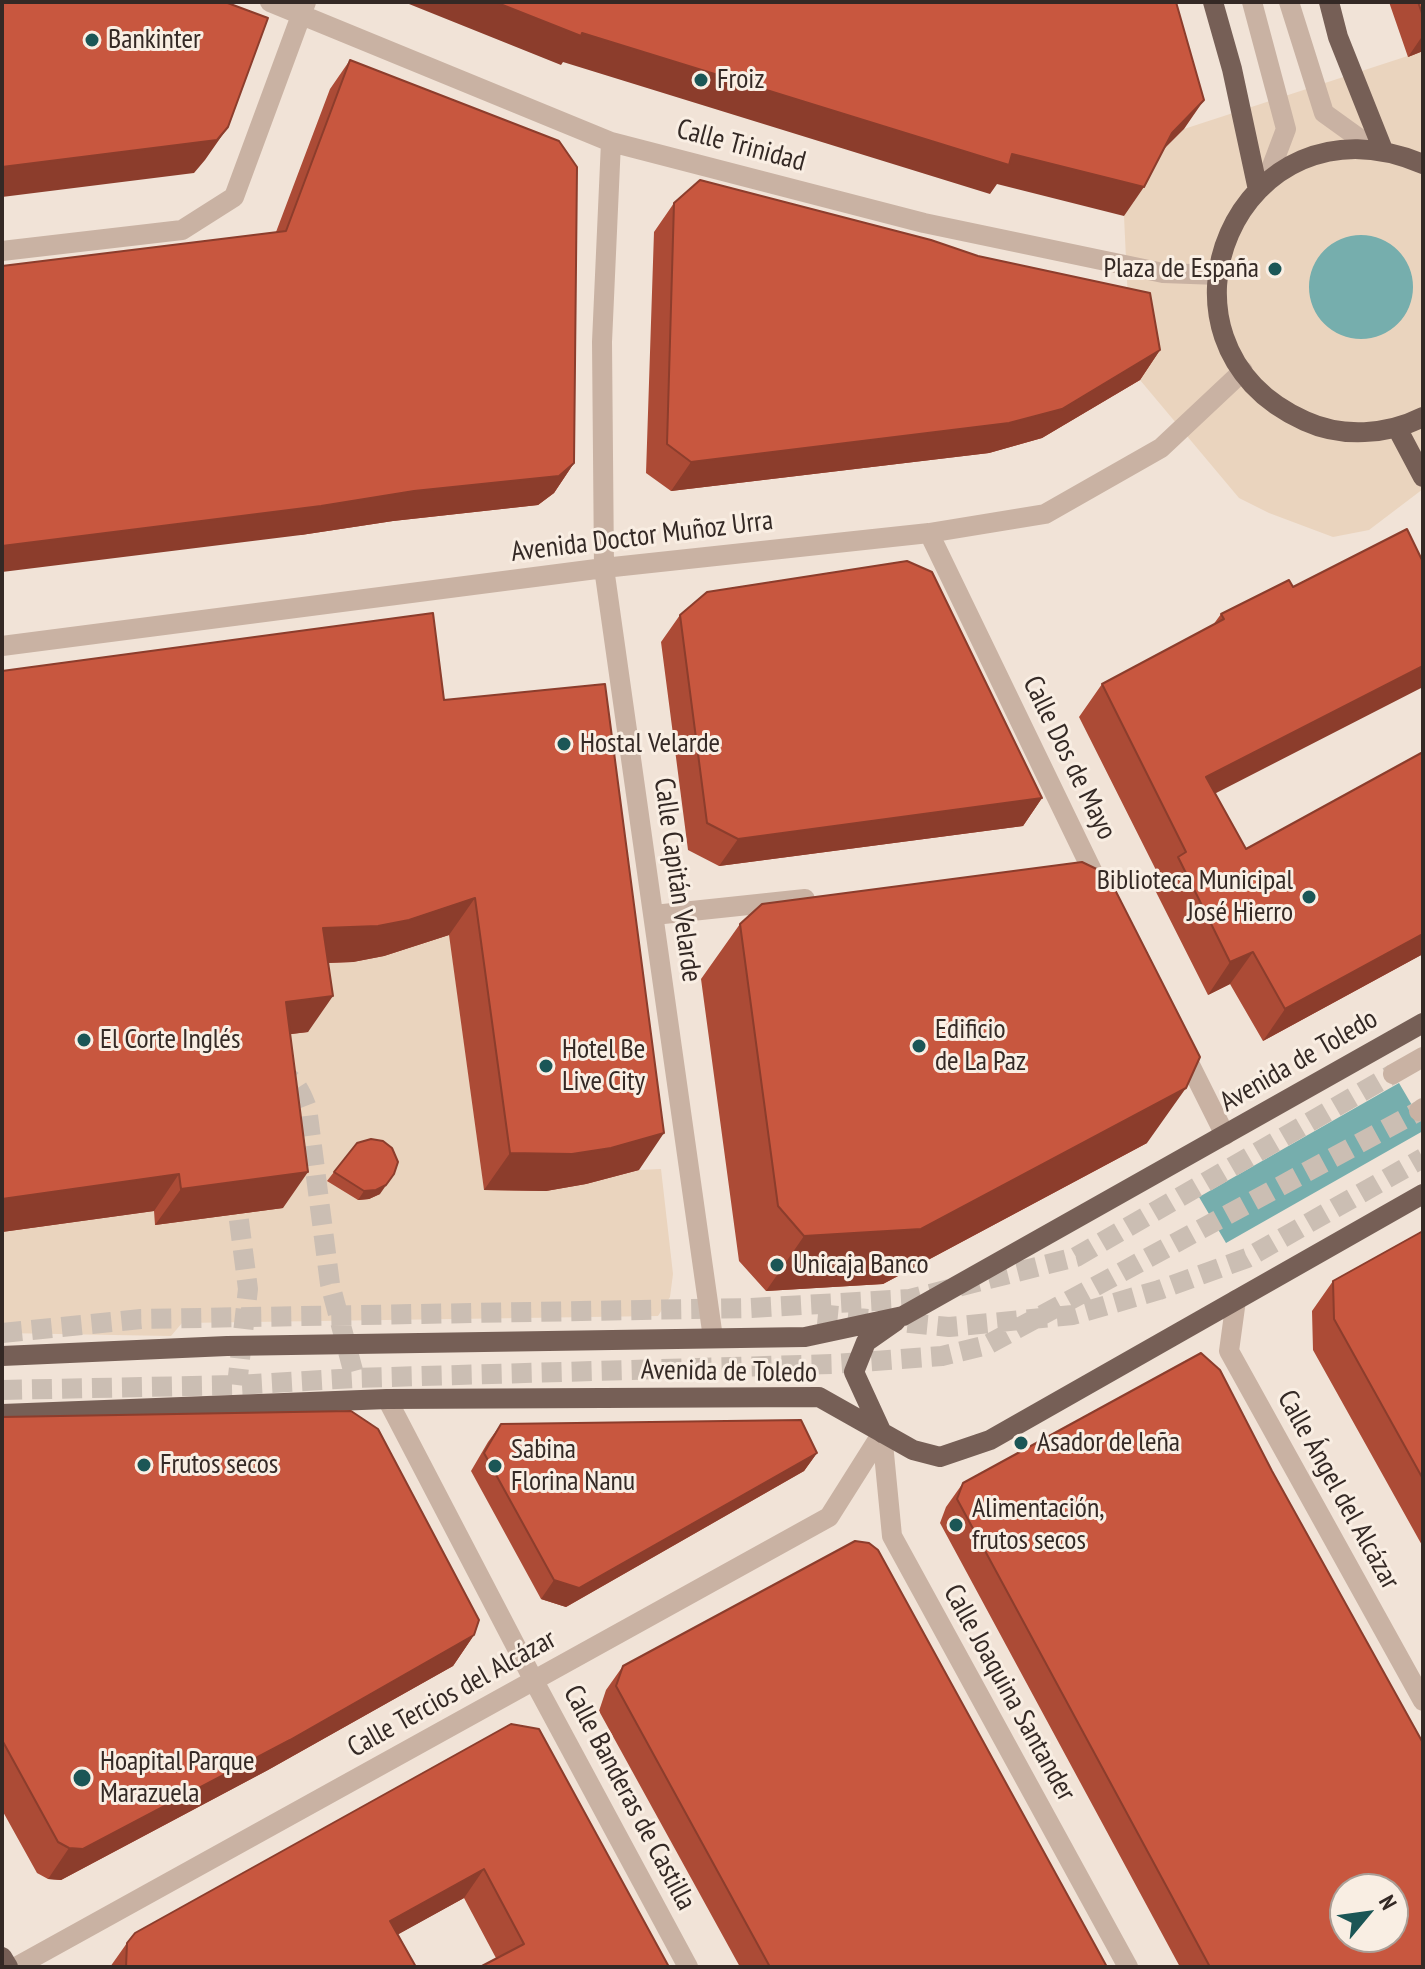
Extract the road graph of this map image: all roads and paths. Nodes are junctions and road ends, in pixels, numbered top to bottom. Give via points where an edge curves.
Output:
1 (270, 2) edge
2 (1213, 2) edge
3 (1252, 2) edge
4 (1289, 2) edge
5 (1329, 2) edge
6 (304, 8) edge
7 (611, 142) junction
8 (1379, 150) junction
9 (1423, 164) edge
10 (1262, 186) junction
11 (2, 251) edge
12 (1218, 275) junction
13 (1243, 371) junction
14 (1423, 417) edge
15 (1397, 428) junction
16 (1423, 477) edge
17 (929, 533) junction
18 (604, 568) junction
19 (2, 646) edge
20 (826, 897) edge
21 (1113, 911) edge
22 (654, 915) junction
23 (1423, 1023) edge
24 (1176, 1037) edge
25 (1423, 1057) edge
26 (1393, 1074) tunnel mouth
27 (1225, 1135) junction
28 (1423, 1194) edge
29 (1236, 1300) junction
30 (903, 1316) junction
31 (713, 1338) junction
32 (2, 1356) edge
33 (387, 1399) junction
34 (2, 1414) edge
35 (882, 1433) junction
36 (534, 1681) junction
37 (1423, 1701) edge
38 (2, 1957) edge
39 (8, 1967) edge
40 (16, 1967) edge
41 (688, 1967) edge
42 (1128, 1967) edge

1 - 6 street, Calle Trinidad
2 - 10 main road
3 - 10 street via 1286,129
4 - 8 street via 1324,113
5 - 8 main road
6 - 7 street, Calle Trinidad
6 - 11 street via 234,197 182,230
7 - 12 street, Calle Trinidad via 924,223 1163,273
7 - 18 street, Calle Capitán Velarde via 602,342
8 - 9 main road
8 - 10 main road via 1325,152 1293,164
10 - 12 main road via 1230,229
12 - 13 main road via 1224,335
13 - 15 main road via 1266,398 1311,424 1363,432
13 - 17 street, Avenida Doctor Muñoz Urra via 1161,448 1045,514
14 - 15 main road
15 - 16 main road
17 - 18 street, Avenida Doctor Muñoz Urra
17 - 21 street, Calle Dos de Mayo via 1084,870
18 - 19 street, Avenida Doctor Muñoz Urra
18 - 22 street, Calle Capitán Velarde
20 - 22 street
22 - 31 street, Calle Capitán Velarde
23 - 27 main road, Avenida de Toledo
24 - 27 street
25 - 26 street
27 - 30 main road, Avenida de Toledo
28 - 29 main road, Avenida de Toledo
29 - 35 main road, Avenida de Toledo via 990,1440 940,1457
29 - 37 street, Calle Ángel del Alcázar via 1229,1351
30 - 31 main road, Avenida de Toledo via 805,1337
30 - 35 main road via 866,1342 854,1372
31 - 32 main road, Avenida de Toledo via 227,1346
33 - 34 main road, Avenida de Toledo
33 - 35 main road, Avenida de Toledo via 819,1397
33 - 36 street, Calle Banderas de Castilla
35 - 36 street, Calle Tercios del Alcázar via 829,1517
35 - 42 street, Calle Joaquina Santander via 892,1536
36 - 40 street, Calle Tercios del Alcázar
36 - 41 street, Calle Banderas de Castilla
38 - 39 main road

